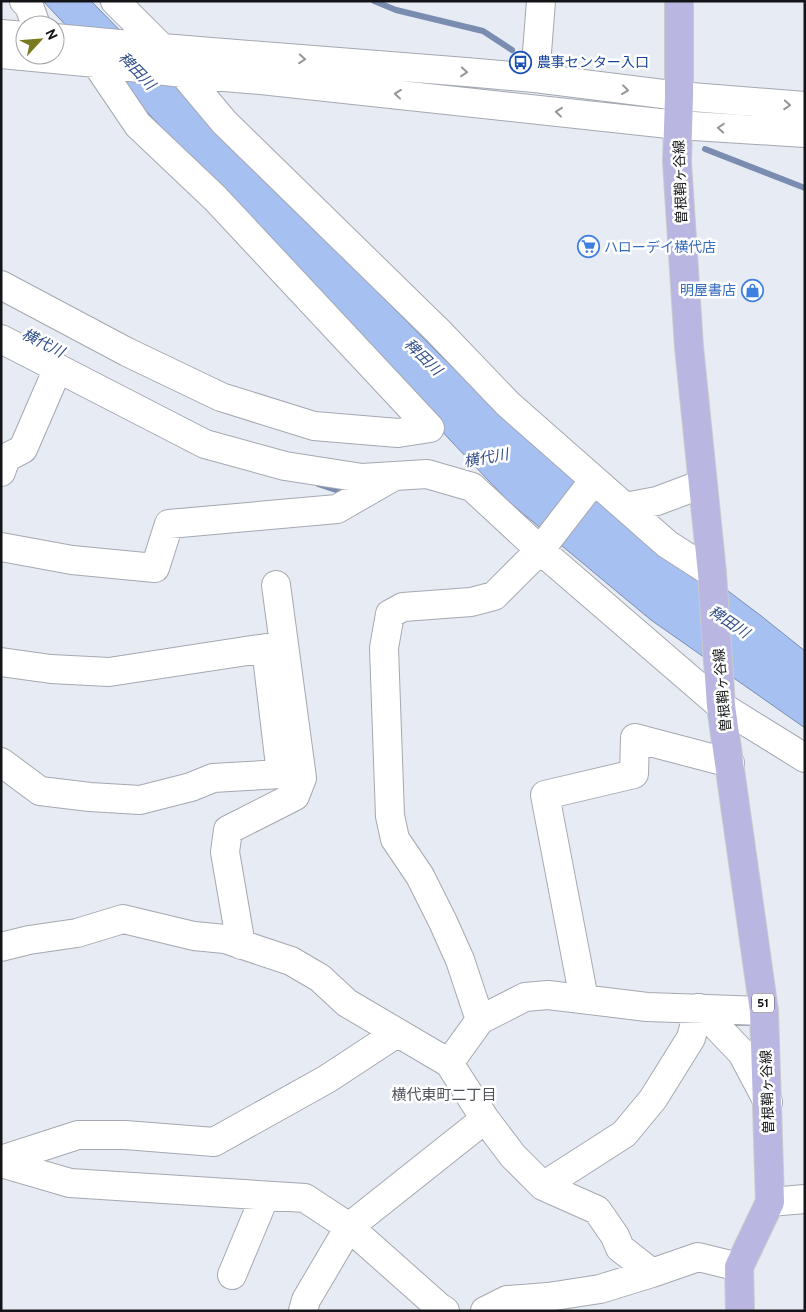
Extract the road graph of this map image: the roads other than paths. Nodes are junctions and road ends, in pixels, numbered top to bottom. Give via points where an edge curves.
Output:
1 (24, 1) edge
2 (116, 1) edge
3 (541, 1) edge
4 (680, 1) edge
5 (32, 15) edge
6 (1, 34) edge
7 (15, 35) edge
8 (65, 39) edge
9 (1, 54) edge
10 (89, 62) junction
11 (179, 64) junction
12 (257, 68) junction
13 (535, 78) junction
14 (680, 96) junction
15 (805, 106) edge
16 (678, 125) junction
17 (805, 134) edge
18 (1, 285) edge
19 (1, 339) edge
20 (58, 368) junction
21 (1, 472) edge
22 (393, 476) junction
23 (594, 480) junction
24 (702, 484) junction
25 (625, 507) junction
26 (543, 546) junction
27 (1, 547) edge
28 (712, 573) junction
29 (276, 585) dead end
30 (1, 662) edge
31 (721, 699) junction
32 (805, 758) edge
33 (1, 762) edge
34 (730, 763) junction
35 (240, 944) junction
36 (1, 947) edge
37 (584, 999) junction
38 (699, 1008) junction
39 (764, 1010) junction
40 (480, 1020) junction
41 (397, 1033) junction
42 (449, 1063) junction
43 (768, 1102) junction
44 (485, 1119) junction
45 (1, 1162) edge
46 (543, 1186) junction
47 (265, 1196) junction
48 (805, 1199) edge
49 (770, 1202) junction
50 (349, 1227) junction
51 (739, 1267) junction
52 (652, 1273) junction
53 (232, 1275) dead end
54 (599, 1300) edge
55 (303, 1311) edge
56 (445, 1311) edge
57 (485, 1311) edge
58 (740, 1311) edge

1 - 5 street
2 - 11 street
3 - 13 street
4 - 14 main road, 曽根鞘ヶ谷線 / 51
6 - 7 street
8 - 11 street
9 - 10 street
10 - 11 street
10 - 18 street via 138,125 215,198 430,428 398,433 314,426 221,397 127,352
11 - 12 street
11 - 23 street via 224,122 508,404
12 -> 13 street
16 -> 12 street
13 -> 14 street
14 -> 15 street
14 - 16 main road, 曽根鞘ヶ谷線 / 51
17 -> 16 street
16 - 24 main road, 曽根鞘ヶ谷線 / 51 via 677,162 689,347
19 - 20 street
20 - 21 street via 24,449 6,458
20 - 22 street via 205,444 285,466 362,478
22 - 26 street via 427,474 472,487
22 - 27 street via 337,509 169,524 155,568 72,560
23 - 25 street
23 - 26 street
24 - 25 street via 658,501
24 - 28 main road, 曽根鞘ヶ谷線 / 51
25 - 28 street via 667,544
26 - 31 street
26 - 40 street via 494,596 471,602 404,607 390,614 384,648 390,816 395,839 420,876 443,922
28 - 31 main road, 曽根鞘ヶ谷線 / 51
29 - 35 street via 302,778 295,796 228,830 225,852
30 - 33 street via 109,672 266,648 281,774 213,778 191,788 140,800 40,791
31 - 32 street
31 - 34 main road, 曽根鞘ヶ谷線 / 51
34 - 37 street via 635,738 634,774 545,795
34 - 39 main road, 曽根鞘ヶ谷線 / 51
35 - 36 street via 123,919 77,933
35 - 41 street via 291,961 320,978 347,1003
37 - 38 street via 647,1007
37 - 40 street via 548,995 525,997
38 - 39 street
38 - 43 street via 742,1053
38 - 46 street via 691,1038 653,1100 624,1134
39 - 43 main road, 曽根鞘ヶ谷線 / 51
40 - 42 street
41 - 42 street
41 - 45 street via 327,1079 214,1142 78,1135
42 - 44 street
43 - 49 main road, 曽根鞘ヶ谷線 / 51
44 - 46 street via 513,1156
44 - 50 street
45 - 47 street via 70,1183
46 - 52 street via 597,1210 620,1248
47 - 50 street via 305,1198
47 - 53 street
48 - 49 street
49 - 51 main road, 曽根鞘ヶ谷線 / 51
50 - 55 street via 306,1300
50 - 56 street
51 - 52 street via 698,1257
51 - 58 main road, 曽根鞘ヶ谷線 / 51
52 - 54 street
54 - 57 street via 548,1297 507,1300

